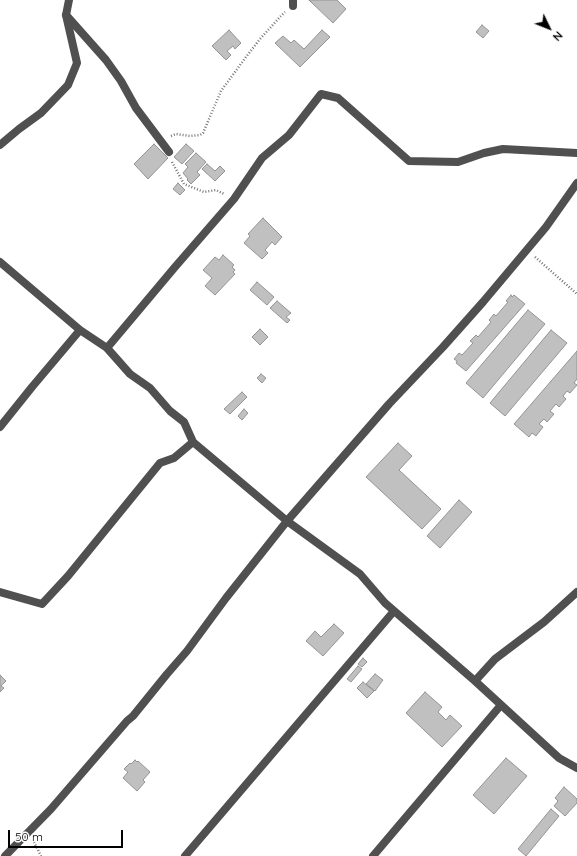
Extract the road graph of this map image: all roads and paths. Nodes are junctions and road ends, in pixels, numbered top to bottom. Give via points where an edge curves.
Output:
1 (69, 0) edge
2 (293, 3) edge
3 (66, 15) junction
4 (0, 145) edge
5 (169, 152) junction
6 (577, 153) edge
7 (577, 183) edge
8 (234, 199) junction
9 (527, 250) junction
10 (0, 262) edge
11 (577, 294) edge
12 (80, 330) junction
13 (107, 348) junction
14 (0, 428) edge
15 (193, 442) junction
16 (287, 520) junction
17 (0, 592) edge
18 (577, 592) edge
19 (394, 611) junction
20 (475, 681) junction
21 (501, 705) junction
22 (577, 768) edge
23 (5, 856) edge
24 (185, 856) edge
25 (373, 856) edge

1 - 3 street
2 - 5 path via 260,39 221,91 203,133 190,136 172,135 169,138
3 - 4 street via 77,63 68,85 41,113
3 - 5 street via 106,60 136,108
5 - 8 path via 169,157 184,184 204,192 216,190
6 - 8 street via 503,148 458,162 409,161 338,98 321,94 289,135 262,158
7 - 9 street
8 - 13 street
9 - 11 path
9 - 16 street
10 - 12 street
12 - 13 street
12 - 14 street
13 - 15 street via 130,374 150,388 170,411 184,422
15 - 16 street
15 - 17 street via 174,458 160,463 42,604
16 - 19 street via 360,574
16 - 23 street via 187,651 133,716 51,809
18 - 20 street via 544,622 495,659
19 - 20 street
19 - 24 street
20 - 21 street
21 - 22 street via 559,758
21 - 25 street

